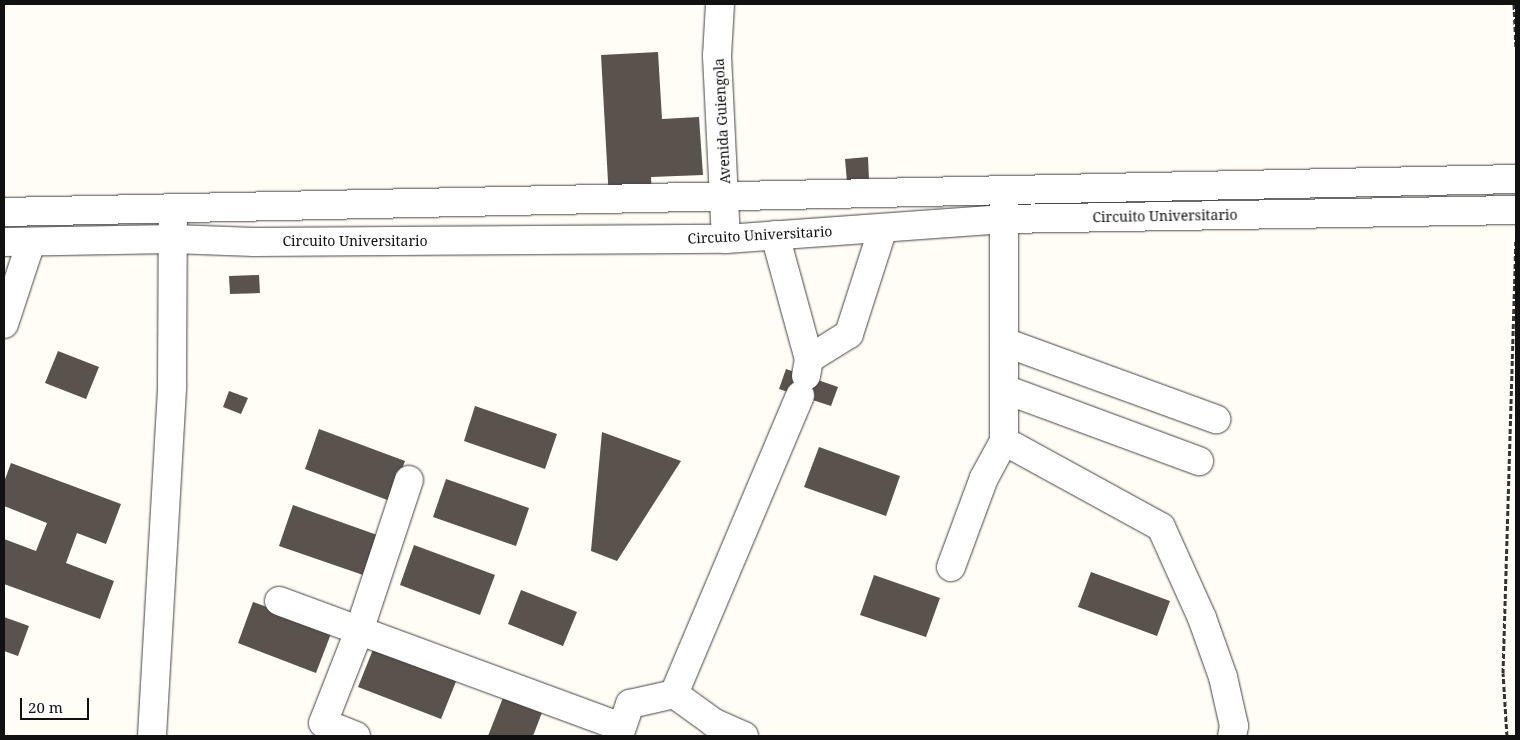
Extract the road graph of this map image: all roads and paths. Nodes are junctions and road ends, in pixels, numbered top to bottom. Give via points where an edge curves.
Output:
1 (720, 4) edge
2 (1514, 4) edge
3 (1516, 49) edge
4 (1516, 179) edge
5 (1003, 192) junction
6 (726, 198) junction
7 (174, 209) junction
8 (1516, 210) edge
9 (4, 212) edge
10 (1004, 219) junction
11 (883, 228) junction
12 (775, 235) junction
13 (173, 239) junction
14 (726, 239) junction
15 (1516, 241) edge
16 (4, 242) edge
17 (31, 242) junction
18 (4, 324) edge
19 (1004, 342) junction
20 (805, 377) junction
21 (1004, 389) junction
22 (1216, 419) dead end
23 (1004, 441) junction
24 (1199, 461) dead end
25 (409, 480) dead end
26 (951, 567) dead end
27 (279, 601) dead end
28 (359, 631) junction
29 (674, 694) junction
30 (711, 729) edge
31 (620, 732) edge
32 (152, 736) edge
33 (356, 736) edge
34 (744, 736) edge
35 (1232, 736) edge
36 (1507, 736) edge

1 - 6 street, Avenida Guiengola via 717,56
2 - 3 path
4 - 5 street, Circuito Universitario
5 - 6 street, Circuito Universitario
5 - 10 street
6 - 7 street, Circuito Universitario
6 - 14 street, Avenida Guiengola
7 - 9 street, Circuito Universitario
7 - 13 street
8 - 10 street, Circuito Universitario
10 - 11 street, Circuito Universitario
10 - 19 street
11 - 12 street, Circuito Universitario
11 - 20 street via 849,334
12 - 14 street, Circuito Universitario
12 - 20 street
13 - 14 street, Circuito Universitario via 254,242
13 - 17 street, Circuito Universitario
13 - 32 street via 172,385
15 - 36 path via 1503,673
16 - 17 street, Circuito Universitario
17 - 18 street
19 - 21 street
19 - 22 street
20 - 29 street
21 - 23 street
21 - 24 street
23 - 26 street via 984,478
23 - 35 street via 1161,527 1202,618 1223,677 1234,726
25 - 28 street
27 - 28 street
28 - 31 street
28 - 33 street via 323,723
29 - 30 street
29 - 31 street via 630,704
30 - 34 street

